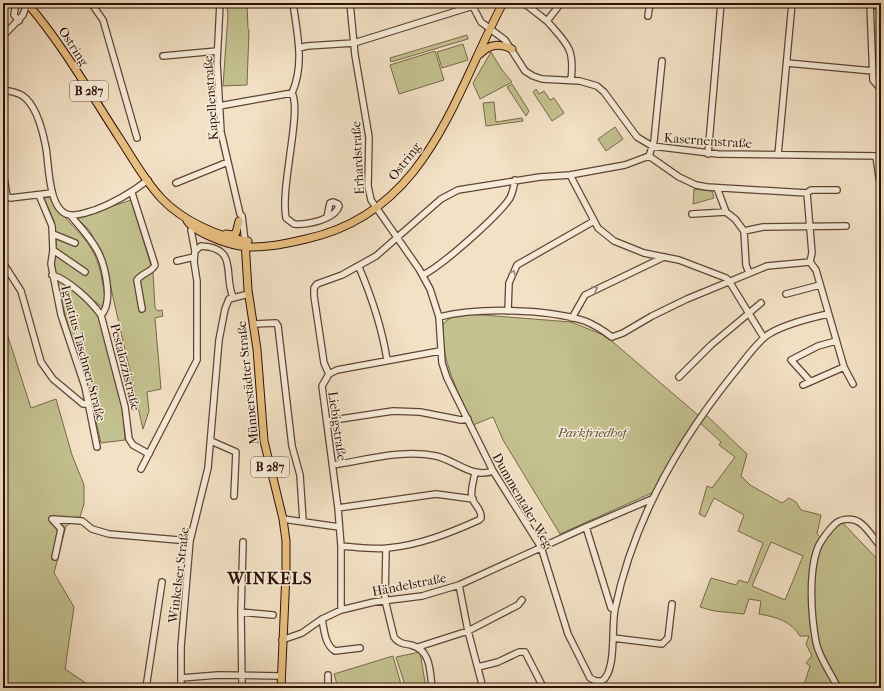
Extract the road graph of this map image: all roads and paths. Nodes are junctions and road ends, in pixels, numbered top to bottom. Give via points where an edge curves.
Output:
1 (16, 3) edge
2 (27, 3) edge
3 (91, 3) edge
4 (220, 3) edge
5 (293, 3) edge
6 (350, 3) edge
7 (503, 3) edge
8 (524, 3) edge
9 (561, 3) edge
10 (650, 3) edge
11 (721, 3) edge
12 (792, 3) edge
13 (870, 4) edge
14 (472, 5) edge
15 (881, 6) edge
16 (648, 16) dead end
17 (547, 20) junction
18 (19, 21) junction
19 (489, 29) junction
20 (3, 36) edge
21 (354, 43) junction
22 (299, 48) junction
23 (512, 49) junction
24 (217, 51) junction
25 (163, 56) dead end
26 (476, 59) junction
27 (662, 61) dead end
28 (786, 63) junction
29 (872, 71) junction
30 (571, 80) junction
31 (878, 86) dead end
32 (3, 90) edge
33 (292, 93) junction
34 (219, 106) junction
35 (137, 138) dead end
36 (652, 146) junction
37 (708, 154) junction
38 (778, 155) junction
39 (649, 156) junction
40 (879, 156) edge
41 (228, 162) junction
42 (3, 172) edge
43 (570, 175) junction
44 (148, 180) junction
45 (515, 180) junction
46 (176, 183) dead end
47 (717, 188) junction
48 (837, 190) dead end
49 (881, 191) edge
50 (132, 192) junction
51 (807, 192) junction
52 (52, 193) junction
53 (39, 195) junction
54 (376, 208) junction
55 (726, 212) junction
56 (692, 214) dead end
57 (71, 216) junction
58 (327, 216) dead end
59 (240, 217) junction
60 (186, 218) junction
61 (594, 221) junction
62 (810, 226) junction
63 (846, 226) dead end
64 (193, 227) junction
65 (744, 231) junction
66 (214, 232) junction
67 (53, 234) junction
68 (398, 237) junction
69 (75, 243) dead end
70 (243, 243) junction
71 (53, 250) junction
72 (194, 254) junction
73 (664, 257) junction
74 (177, 261) dead end
75 (810, 262) junction
76 (3, 263) edge
77 (359, 267) junction
78 (85, 272) dead end
79 (748, 273) junction
80 (52, 275) junction
81 (423, 275) junction
82 (729, 281) junction
83 (820, 285) junction
84 (249, 292) junction
85 (786, 294) dead end
86 (233, 297) junction
87 (761, 303) dead end
88 (142, 309) dead end
89 (508, 312) junction
90 (748, 312) junction
91 (828, 314) junction
92 (101, 315) junction
93 (439, 317) junction
94 (572, 318) junction
95 (253, 324) junction
96 (764, 338) junction
97 (836, 341) junction
98 (440, 350) junction
99 (387, 360) junction
100 (844, 367) junction
101 (329, 374) junction
102 (679, 377) dead end
103 (810, 381) junction
104 (853, 384) dead end
105 (803, 385) dead end
106 (88, 404) junction
107 (468, 419) junction
108 (327, 421) junction
109 (211, 441) junction
110 (97, 447) dead end
111 (149, 454) junction
112 (333, 465) junction
113 (141, 469) dead end
114 (493, 471) junction
115 (475, 472) junction
116 (234, 496) dead end
117 (473, 499) junction
118 (652, 499) junction
119 (338, 508) junction
120 (282, 519) junction
121 (303, 521) junction
122 (339, 527) junction
123 (586, 527) junction
124 (190, 541) junction
125 (243, 542) dead end
126 (341, 546) junction
127 (881, 547) edge
128 (386, 548) junction
129 (540, 548) junction
130 (55, 557) dead end
131 (162, 582) dead end
132 (459, 585) junction
133 (385, 600) junction
134 (522, 600) dead end
135 (672, 604) dead end
136 (615, 609) junction
137 (341, 610) junction
138 (241, 612) junction
139 (273, 614) dead end
140 (322, 619) junction
141 (468, 630) junction
142 (613, 638) junction
143 (282, 640) junction
144 (418, 647) junction
145 (360, 648) dead end
146 (478, 667) junction
147 (242, 675) junction
148 (328, 675) dead end
149 (281, 676) junction
150 (181, 678) junction
151 (326, 687) edge
152 (146, 688) edge
153 (181, 688) edge
154 (242, 688) edge
155 (281, 688) edge
156 (432, 688) edge
157 (483, 688) edge
158 (542, 688) edge
159 (838, 688) edge

1 - 18 street via 14,15
2 - 18 street
2 - 44 main road, Ostring / B 287 via 53,35 135,164
3 - 35 street via 103,20
4 - 24 street, Kapellenstraße
5 - 22 street
6 - 21 street, Erhardstraße
7 - 19 main road, Ostring
8 - 17 street
9 - 17 street
10 - 16 street
11 - 37 street
12 - 28 street
13 - 15 street
13 - 29 street
14 - 19 street, Kasernenstraße via 481,22
14 - 21 street
17 - 30 street via 570,48 573,61
18 - 20 street
19 - 23 street, Kasernenstraße via 505,40
19 - 26 main road, Ostring
21 - 22 street
21 - 54 street, Erhardstraße via 369,137 368,186
22 - 33 street via 298,77
23 - 26 main road via 494,45
23 - 30 street, Kasernenstraße via 521,67 533,76
24 - 25 street
24 - 34 street, Kapellenstraße
26 - 54 main road, Ostring via 458,99 419,165 407,180
27 - 36 street
28 - 29 street
28 - 38 street
29 - 31 street via 873,80
30 - 36 street, Kasernenstraße via 590,82 597,86 637,137
32 - 52 street via 24,96 36,116 46,148
33 - 34 street
33 - 58 street via 296,106 287,169 286,218 290,223 301,225 315,223
34 - 41 street, Kapellenstraße via 221,132
36 - 37 street, Kasernenstraße
36 - 39 street
37 - 38 street, Kasernenstraße
38 - 40 street, Kasernenstraße
39 - 43 street via 625,165
39 - 47 street via 688,182
40 - 49 street
41 - 46 street
41 - 59 street, Kapellenstraße
42 - 53 street via 7,196 10,198
43 - 45 street
43 - 61 street
44 - 50 street
44 - 60 main road, Ostring / B 287 via 162,199
45 - 68 street via 466,187 453,192 441,199
45 - 81 street via 510,198 497,214
47 - 51 street
47 - 55 street
48 - 51 street
50 - 57 street via 99,208
50 - 88 street via 155,265 152,270 140,274 137,280
51 - 62 street
52 - 53 street
52 - 57 street, Pestalozzistraße via 59,207
53 - 67 street, Ignatius-Taschner-Straße via 49,214
54 - 68 street, Erhardstraße
54 - 70 main road, Ostring via 346,225 318,236 277,245
55 - 56 street
55 - 65 street via 735,218
57 - 92 street, Pestalozzistraße via 98,251 108,297 107,308
59 - 66 main road via 238,229 234,234
59 - 70 street, Kapellenstraße
60 - 64 main road, Ostring / B 287
60 - 66 main road, Ostring / B 287
61 - 73 street via 600,230 625,247
89 -> 61 street via 509,284 517,265
62 - 63 street
62 - 65 street via 764,227
62 - 75 street
64 - 70 main road, Ostring / B 287 via 216,238
64 - 72 street via 191,230
65 - 79 street
66 - 70 main road, Ostring / B 287
67 - 69 street
67 - 71 street, Ignatius-Taschner-Straße
68 - 77 street
68 - 81 street, Erhardstraße
70 - 84 main road, Münnerstädter Straße / B 287
71 - 78 street
71 - 80 street, Ignatius-Taschner-Straße
72 - 74 street
72 - 86 street via 201,246 224,255 230,269 229,288
72 - 111 street via 197,281 197,360
73 - 82 street via 691,264
94 -> 73 street via 585,295
75 - 79 street via 767,266
75 - 83 street via 814,266
76 - 106 street via 21,291 41,362 46,371 83,404
77 - 99 street via 382,330
77 - 101 street, Liebigstraße via 317,284 314,288 324,363
79 - 82 street
80 - 92 street via 64,280 93,304
80 - 106 street, Ignatius-Taschner-Straße via 61,315 85,387
81 - 93 street, Erhardstraße
82 - 90 street
82 - 94 street via 686,299 612,337 586,322
83 - 85 street
83 - 91 street
84 - 86 street
84 - 95 main road, Münnerstädter Straße / B 287
86 - 109 street, Winkelser Straße via 229,299 225,309 219,340
87 - 90 street
89 - 93 street via 466,311
89 - 94 street
90 - 96 street
90 - 102 street
91 - 96 street via 798,321
91 - 97 street
92 - 111 street, Pestalozzistraße via 125,407 128,439
93 - 98 street, Erhardstraße
95 - 120 main road, Münnerstädter Straße / B 287 via 264,441
95 - 121 street via 272,322 278,326 292,446 300,475
96 - 118 street via 701,417
97 - 100 street
97 - 103 street via 818,346 791,360
98 - 99 street
98 - 107 street, Dummentaler Weg via 447,378
99 - 101 street via 337,370
100 - 103 street
100 - 104 street
101 - 108 street, Liebigstraße via 322,386
103 - 105 street
106 - 110 street, Ignatius-Taschner-Straße
107 - 108 street via 393,411
107 - 114 street, Dummentaler Weg
108 - 112 street, Liebigstraße
109 - 116 street via 236,452
109 - 124 street, Winkelser Straße via 205,486
111 - 113 street
112 - 115 street via 414,453 436,456
112 - 119 street, Liebigstraße
114 - 115 street via 481,474
114 - 129 street, Dummentaler Weg
115 - 117 street
117 - 119 street via 436,494
117 - 128 street via 482,512 479,520 448,534
118 - 123 street, Händelstraße
118 - 136 street via 631,554
119 - 122 street, Liebigstraße
120 - 121 street
120 - 143 main road, Münnerstädter Straße / B 287 via 287,559
121 - 122 street
122 - 126 street, Liebigstraße
123 - 129 street, Händelstraße
123 - 136 street via 611,608
124 - 130 street via 109,534 82,521 52,519 61,530
124 - 150 street, Winkelser Straße via 181,647
125 - 138 street
126 - 128 street
126 - 137 street, Liebigstraße
127 - 159 street via 860,523 846,519 837,521 819,545 816,554 812,581 816,641 820,655
128 - 133 street
129 - 132 street, Händelstraße
129 - 142 street, Dummentaler Weg via 568,634 590,678 596,681 602,681 609,673
131 - 152 street
132 - 133 street, Händelstraße via 422,596
132 - 141 street
133 - 137 street, Händelstraße
133 - 144 street via 394,637 402,643
134 - 141 street via 518,605
135 - 142 street via 668,638 662,644
136 - 142 street
137 - 140 street, Händelstraße
138 - 139 street
138 - 147 street
140 - 143 street, Händelstraße via 302,633
140 - 145 street via 326,638 332,649 335,651
141 - 144 street
141 - 146 street
143 - 149 main road, Münnerstädter Straße / B 287
144 - 156 street via 427,657
146 - 157 street
146 - 158 street via 525,652
147 - 149 street
147 - 150 street
147 - 154 street
148 - 151 street
149 - 155 main road, Münnerstädter Straße / B 287
150 - 153 street, Winkelser Straße

